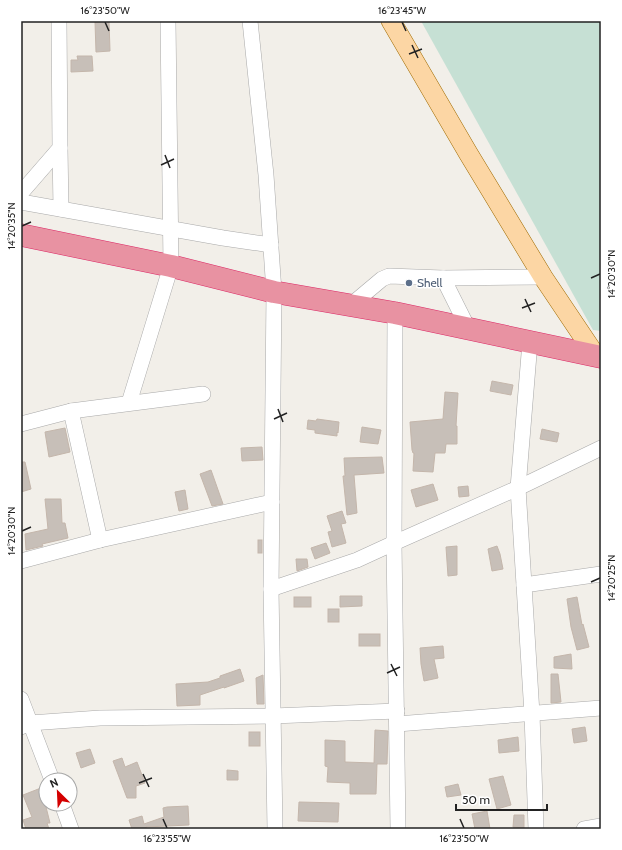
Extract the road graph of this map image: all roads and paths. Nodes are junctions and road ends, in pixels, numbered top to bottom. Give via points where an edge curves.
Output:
1 (59, 21) edge
2 (168, 21) edge
3 (250, 21) edge
4 (391, 21) edge
5 (60, 148) junction
6 (21, 193) edge
7 (21, 202) edge
8 (61, 209) junction
9 (170, 228) junction
10 (21, 235) edge
11 (271, 245) junction
12 (171, 266) junction
13 (543, 277) junction
14 (443, 278) junction
15 (274, 292) junction
16 (351, 305) junction
17 (395, 313) junction
18 (468, 328) junction
19 (530, 342) junction
20 (599, 359) edge
21 (202, 394) dead end
22 (128, 403) junction
23 (71, 411) junction
24 (21, 424) edge
25 (601, 448) edge
26 (518, 488) junction
27 (272, 502) junction
28 (100, 540) junction
29 (394, 543) junction
30 (21, 561) edge
31 (601, 574) edge
32 (524, 585) junction
33 (271, 589) junction
34 (21, 699) edge
35 (601, 708) edge
36 (532, 714) junction
37 (273, 716) junction
38 (397, 718) junction
39 (26, 725) edge
40 (48, 772) edge
41 (65, 812) edge
42 (601, 826) edge
43 (71, 829) edge
44 (275, 829) edge
45 (398, 829) edge
46 (536, 829) edge
47 (584, 829) edge

1 - 5 street
2 - 9 street
3 - 11 street
4 - 13 main road
5 - 6 street
5 - 8 street
7 - 8 street
8 - 9 street
9 - 11 street
9 - 12 street
10 - 12 highway
11 - 15 street
12 - 15 highway
12 - 22 street
13 - 14 street
13 - 20 main road
14 - 16 street via 389,276
14 - 18 street
15 - 16 highway
15 - 27 street
16 - 17 highway
17 - 18 highway
17 - 29 street
18 - 19 highway
19 - 20 highway
19 - 26 street
21 - 22 street
22 - 23 street
23 - 24 street
23 - 28 street
25 - 26 street
26 - 29 street
26 - 32 street
27 - 28 street
27 - 33 street
28 - 30 street
29 - 33 street via 358,560
29 - 38 street
31 - 32 street
32 - 36 street
33 - 37 street
34 - 39 street
35 - 36 street
36 - 38 street
36 - 46 street
37 - 38 street
37 - 39 street via 100,718
37 - 44 street
38 - 45 street
39 - 40 street
41 - 43 street
42 - 47 street

